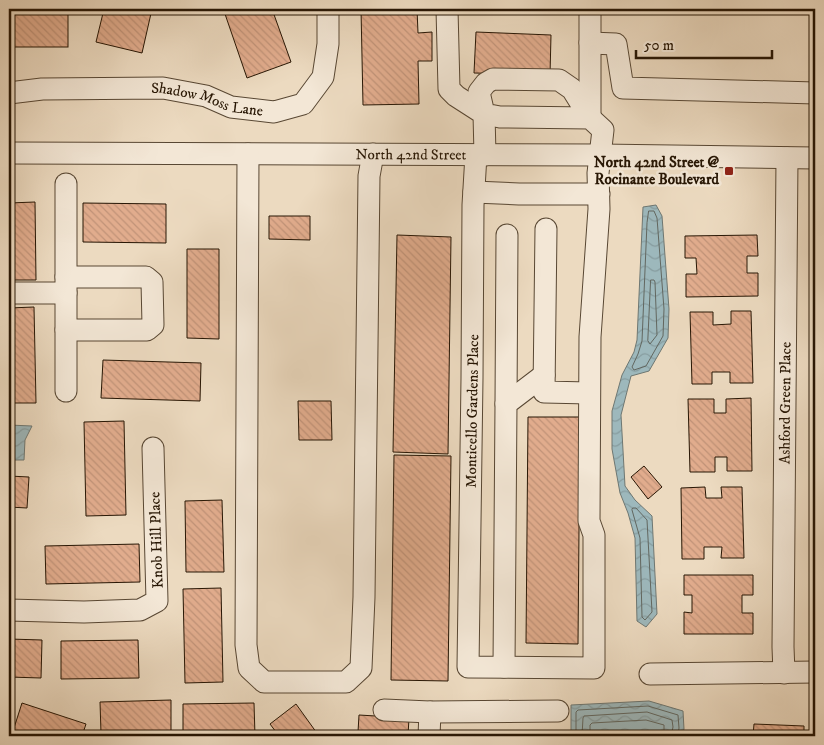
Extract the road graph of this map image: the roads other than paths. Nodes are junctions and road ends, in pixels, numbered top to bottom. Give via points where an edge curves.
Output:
1 (328, 9) edge
2 (447, 9) edge
3 (590, 9) edge
4 (590, 43) junction
5 (9, 93) edge
6 (815, 93) edge
7 (484, 114) junction
8 (590, 118) junction
9 (9, 153) edge
10 (248, 154) junction
11 (372, 154) junction
12 (480, 155) junction
13 (600, 155) junction
14 (787, 158) junction
15 (815, 158) edge
16 (66, 184) dead end
17 (474, 192) junction
18 (599, 202) junction
19 (546, 228) dead end
20 (507, 235) dead end
21 (66, 285) junction
22 (9, 293) edge
23 (66, 330) junction
24 (544, 375) junction
25 (66, 391) dead end
26 (589, 392) junction
27 (506, 404) junction
28 (153, 448) dead end
29 (9, 610) edge
30 (504, 667) junction
31 (815, 672) edge
32 (784, 673) junction
33 (650, 674) dead end
34 (384, 710) dead end
35 (558, 711) dead end
36 (430, 712) junction
37 (429, 736) edge

1 - 5 street, Shadow Moss Lane via 328,44 323,77 303,104 274,112 231,107 206,96 163,88 42,89
2 - 7 street via 449,89
3 - 4 street
4 - 6 street via 616,44 623,88
4 - 8 street
7 - 8 street
7 - 8 street, Monticello Gardens Place via 479,92 493,79 559,80 572,89
7 - 12 street, Monticello Gardens Place
8 - 13 street via 603,130
9 - 10 street, North 42nd Street
10 - 11 street, North 42nd Street
10 - 11 street via 251,542 246,645 249,668 264,682 346,682 361,668 368,176
11 - 12 street, North 42nd Street
12 - 13 street, North 42nd Street
12 - 17 street, Monticello Gardens Place
13 - 14 street, North 42nd Street
13 - 18 street
14 - 15 street, North 42nd Street
14 - 32 street, Ashford Green Place
16 - 21 street
17 - 18 street
17 - 30 street, Monticello Gardens Place via 468,667
18 - 26 street
19 - 24 street
20 - 27 street
21 - 22 street
21 - 23 street
21 - 23 street via 146,277 152,282 153,325 147,330
23 - 25 street
24 - 26 street via 544,392
24 - 27 street
26 - 30 street via 594,668
27 - 30 street
28 - 29 street, Knob Hill Place via 157,600 140,610
31 - 32 street
32 - 33 street
34 - 36 street
35 - 36 street
36 - 37 street

